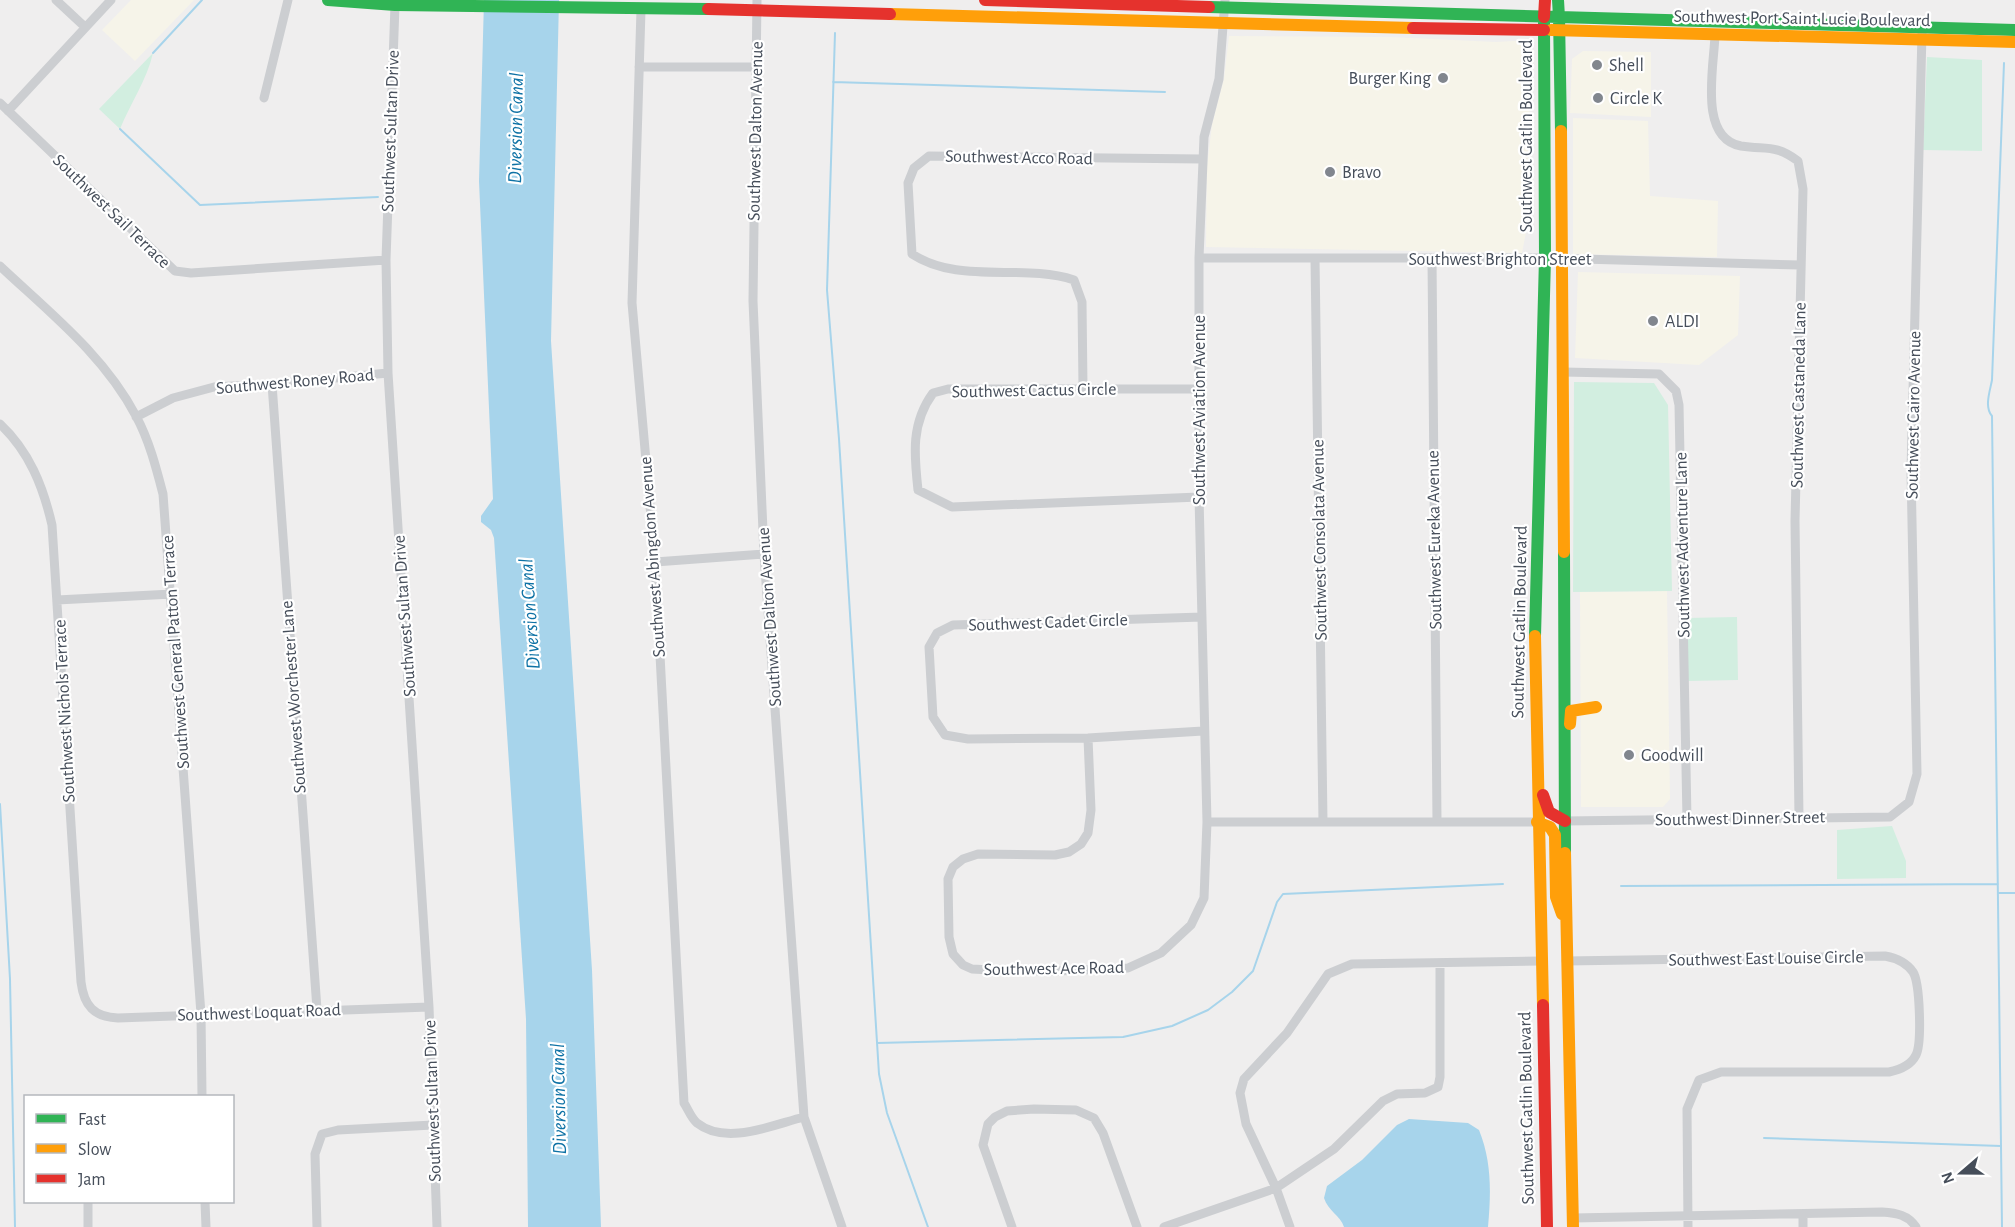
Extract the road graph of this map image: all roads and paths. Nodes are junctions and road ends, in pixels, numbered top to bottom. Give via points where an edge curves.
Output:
1 (56, 0) edge
2 (111, 0) edge
3 (288, 0) edge
4 (328, 0) edge
5 (985, 0) edge
6 (1545, 0) edge
7 (1558, 0) edge
8 (1225, 4) edge
9 (395, 5) junction
10 (757, 5) edge
11 (641, 10) junction
12 (1544, 17) junction
13 (1559, 17) junction
14 (1225, 24) junction
15 (85, 27) junction
16 (1544, 30) junction
17 (2015, 30) edge
18 (1560, 31) junction
19 (1922, 33) junction
20 (1715, 35) junction
21 (2015, 42) edge
22 (639, 67) junction
23 (756, 67) junction
24 (264, 98) dead end
25 (0, 103) edge
26 (8, 111) junction
27 (1202, 159) junction
28 (1199, 258) junction
29 (1315, 258) junction
30 (1432, 258) junction
31 (1545, 258) junction
32 (1564, 258) junction
33 (386, 260) junction
34 (1800, 265) junction
35 (0, 266) edge
36 (1563, 372) junction
37 (388, 373) junction
38 (272, 384) junction
39 (1083, 388) junction
40 (1199, 389) junction
41 (136, 417) junction
42 (0, 424) edge
43 (1199, 497) junction
44 (764, 554) junction
45 (655, 561) junction
46 (172, 594) junction
47 (57, 600) junction
48 (1202, 617) junction
49 (1564, 695) junction
50 (1536, 728) junction
51 (1203, 731) junction
52 (1088, 738) junction
53 (1565, 794) junction
54 (1910, 802) joint
55 (1799, 817) junction
56 (1687, 819) junction
57 (1565, 821) junction
58 (1207, 822) junction
59 (1323, 822) junction
60 (1437, 822) junction
61 (1538, 822) junction
62 (1565, 925) junction
63 (1540, 961) junction
64 (1566, 961) junction
65 (1440, 963) junction
66 (429, 1007) junction
67 (317, 1009) junction
68 (92, 1011) joint
69 (201, 1014) junction
70 (202, 1095) edge
71 (804, 1117) junction
72 (433, 1125) junction
73 (1276, 1188) junction
74 (88, 1203) edge
75 (205, 1203) edge
76 (1688, 1214) junction
77 (1803, 1214) junction
78 (1573, 1222) edge
79 (1914, 1224) edge
80 (839, 1226) edge
81 (88, 1227) edge
82 (206, 1227) edge
83 (317, 1227) edge
84 (437, 1227) edge
85 (1012, 1227) edge
86 (1137, 1227) edge
87 (1164, 1227) edge
88 (1290, 1227) edge
89 (1547, 1227) edge
90 (1688, 1227) edge
91 (1803, 1227) edge

1 - 15 street
2 - 15 street
3 - 24 street
4 - 9 main road, Southwest Port Saint Lucie Boulevard
5 - 8 main road, Southwest Port Saint Lucie Boulevard
6 - 12 main road, Southwest Gatlin Boulevard
7 - 13 main road, Southwest Gatlin Boulevard
8 - 12 main road, Southwest Port Saint Lucie Boulevard
8 - 14 street, Southwest Aviation Avenue
9 - 11 main road, Southwest Port Saint Lucie Boulevard
9 - 33 street, Southwest Sultan Drive
10 - 11 main road, Southwest Port Saint Lucie Boulevard
10 - 14 main road, Southwest Port Saint Lucie Boulevard
10 - 23 street, Southwest Dalton Avenue
11 - 22 street, Southwest Abingdon Avenue
12 - 13 main road, Southwest Port Saint Lucie Boulevard
12 - 16 main road, Southwest Gatlin Boulevard
13 - 18 main road, Southwest Gatlin Boulevard
13 - 19 main road, Southwest Port Saint Lucie Boulevard
14 - 16 main road, Southwest Port Saint Lucie Boulevard
14 - 27 street, Southwest Aviation Avenue via 1219,79
15 - 26 street
16 - 18 main road, Southwest Port Saint Lucie Boulevard
16 - 31 main road, Southwest Gatlin Boulevard
17 - 19 main road, Southwest Port Saint Lucie Boulevard
18 - 20 main road, Southwest Port Saint Lucie Boulevard
18 - 32 main road, Southwest Gatlin Boulevard
19 - 20 main road, Southwest Port Saint Lucie Boulevard
19 - 21 main road, Southwest Port Saint Lucie Boulevard
19 - 54 street, Southwest Cairo Avenue via 1911,471 1917,774
20 - 34 street, Southwest Castaneda Lane via 1712,118 1722,138 1739,145 1782,149 1798,161 1803,189
22 - 23 street
22 - 45 street, Southwest Abingdon Avenue via 632,303
23 - 44 street, Southwest Dalton Avenue via 753,302
25 - 26 street, Southwest Sail Terrace
26 - 33 street, Southwest Sail Terrace via 175,271
27 - 28 street, Southwest Aviation Avenue
27 - 39 street, Southwest Acco Road via 929,156 914,168 908,183 912,254 927,264 957,270 1054,274 1074,280 1082,302
28 - 29 street, Southwest Brighton Street
28 - 40 street, Southwest Aviation Avenue
29 - 30 street, Southwest Brighton Street
29 - 59 street, Southwest Consolata Avenue
30 - 31 street, Southwest Brighton Street
30 - 60 street, Southwest Eureka Avenue
31 - 32 street, Southwest Brighton Street
31 - 50 main road, Southwest Gatlin Boulevard
32 - 34 street, Southwest Brighton Street
32 - 36 main road, Southwest Gatlin Boulevard
33 - 37 street, Southwest Sultan Drive
34 - 55 street, Southwest Castaneda Lane via 1795,521
35 - 41 street, Southwest General Patton Terrace via 95,356
36 - 49 main road, Southwest Gatlin Boulevard
36 - 56 street, Southwest Adventure Lane via 1659,374 1678,398
37 - 38 street, Southwest Roney Road
37 - 66 street, Southwest Sultan Drive
38 - 41 street, Southwest Roney Road via 214,387 172,398
38 - 67 street, Southwest Worchester Lane
39 - 40 street, Southwest Cactus Circle
39 - 43 street, Southwest Cactus Circle via 948,389 933,393 920,411 914,454 918,490 952,507
40 - 43 street, Southwest Aviation Avenue
41 - 46 street, Southwest General Patton Terrace via 163,494
42 - 47 street, Southwest Nichols Terrace via 28,459 45,498 52,525
43 - 48 street, Southwest Aviation Avenue
44 - 45 street
44 - 71 street, Southwest Dalton Avenue
45 - 71 street, Southwest Abingdon Avenue via 684,1103 695,1122 712,1131 736,1134
46 - 47 street
46 - 69 street, Southwest General Patton Terrace
47 - 68 street, Southwest Nichols Terrace via 81,982 83,997
48 - 51 street, Southwest Aviation Avenue
48 - 52 street, Southwest Cadet Circle via 953,625 937,633 930,647 933,717 945,735 968,739
49 - 53 main road, Southwest Gatlin Boulevard
49 - 53 main road via 1572,702 1596,707 1570,713
50 - 57 main road via 1542,744 1544,804 1550,814
50 - 61 main road, Southwest Gatlin Boulevard
51 - 52 street, Southwest Cadet Circle
51 - 58 street, Southwest Aviation Avenue
52 - 58 street, Southwest Ace Road via 1091,810 1088,833 1081,844 1055,855 978,854 953,867 947,893 949,937 957,961 972,969 1057,971 1128,968 1161,953 1191,925 1204,898
53 - 57 main road, Southwest Gatlin Boulevard
54 - 55 street, Southwest Dinner Street via 1890,817
55 - 56 street, Southwest Dinner Street
56 - 57 street, Southwest Dinner Street
57 - 62 main road, Southwest Gatlin Boulevard
58 - 59 street
59 - 60 street
60 - 61 street
61 - 62 main road via 1550,827 1555,835 1556,897
61 - 63 main road, Southwest Gatlin Boulevard
62 - 64 main road, Southwest Gatlin Boulevard
63 - 65 street
63 - 89 main road, Southwest Gatlin Boulevard
64 - 76 street, Southwest East Louise Circle via 1885,956 1901,961 1915,977 1916,1054 1901,1069 1721,1072 1699,1080 1687,1109
64 - 78 main road, Southwest Gatlin Boulevard
65 - 73 street via 1438,1087 1425,1093 1397,1094 1383,1101 1334,1149
65 - 73 street via 1352,964 1328,974 1287,1033 1244,1079 1240,1093 1246,1124
66 - 67 street, Southwest Loquat Road
66 - 72 street, Southwest Sultan Drive
67 - 69 street, Southwest Loquat Road
68 - 69 street, Southwest Loquat Road via 99,1016 118,1018
69 - 70 street, Southwest General Patton Terrace
71 - 80 street, Southwest Dalton Avenue
72 - 83 street via 322,1134 315,1154
72 - 84 street, Southwest Sultan Drive
73 - 87 street
73 - 88 street
74 - 81 street
75 - 82 street
76 - 77 street
76 - 78 street
76 - 90 street
77 - 79 street via 1893,1213
77 - 91 street
85 - 86 street via 983,1145 988,1124 1007,1111 1076,1110 1094,1118 1103,1133

